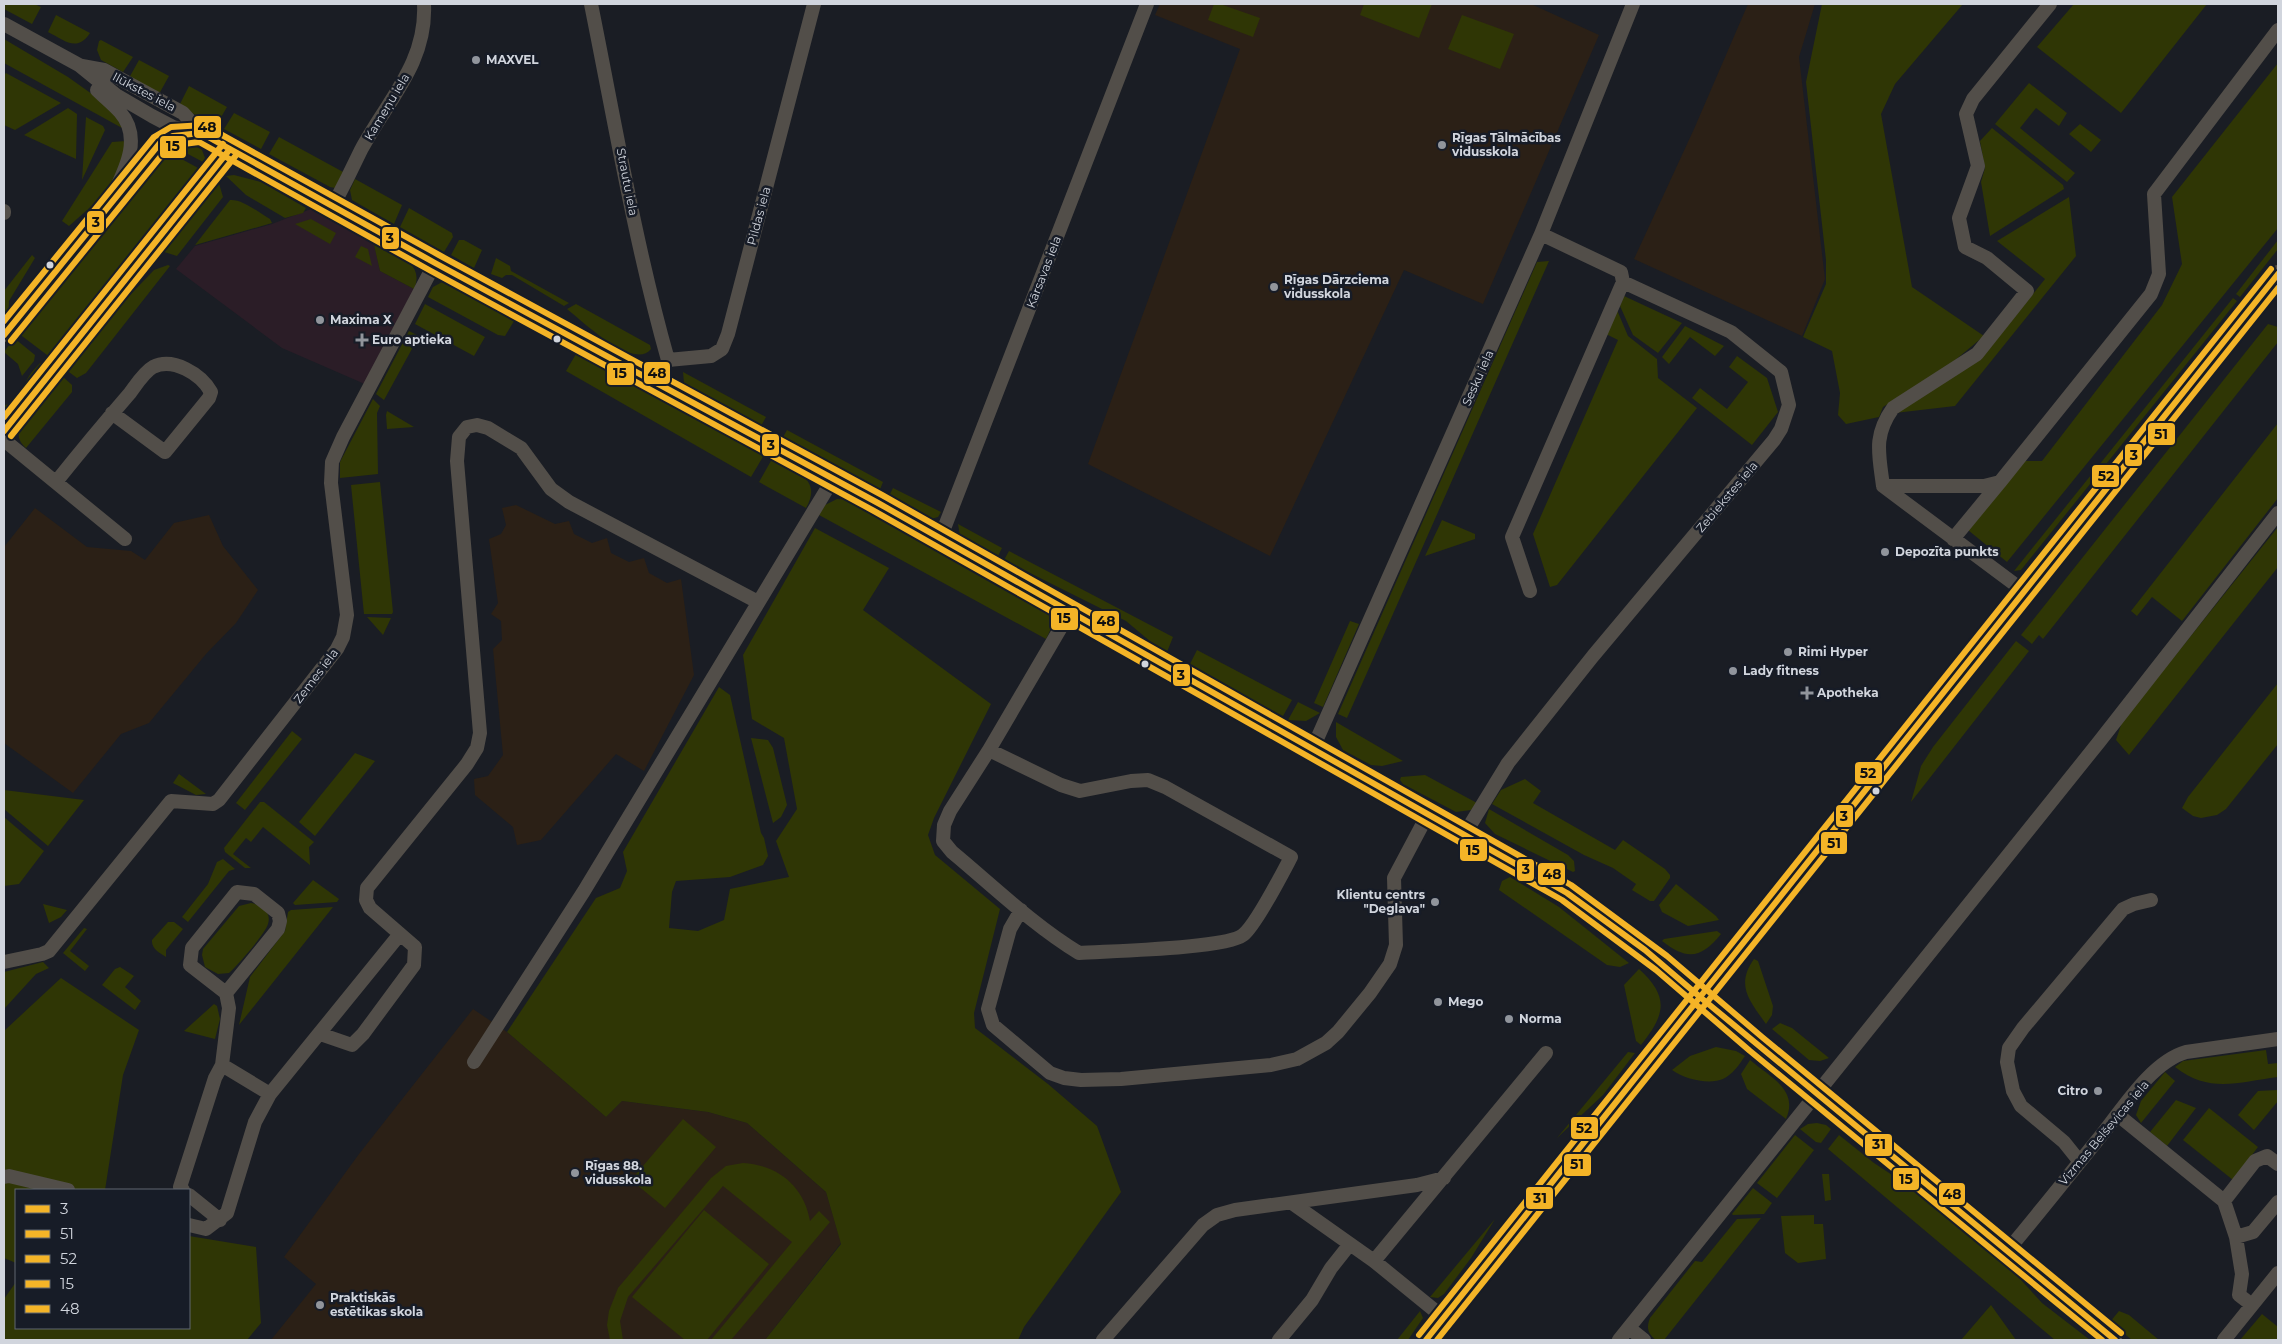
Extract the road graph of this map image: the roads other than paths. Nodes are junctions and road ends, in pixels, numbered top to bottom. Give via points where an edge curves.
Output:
1 (424, 4) edge
2 (591, 4) edge
3 (814, 4) edge
4 (1146, 4) edge
5 (1633, 4) edge
6 (2050, 4) edge
7 (4, 24) edge
8 (2278, 30) edge
9 (79, 65) junction
10 (201, 133) junction
11 (230, 149) junction
12 (108, 205) junction
13 (333, 206) junction
14 (1541, 234) junction
15 (435, 263) junction
16 (2278, 274) edge
17 (1623, 282) junction
18 (4, 335) edge
19 (668, 360) junction
20 (656, 382) junction
21 (112, 413) junction
22 (4, 431) edge
23 (4, 440) edge
24 (833, 479) junction
25 (56, 482) junction
26 (2000, 482) junction
27 (1883, 486) junction
28 (2278, 513) edge
29 (125, 539) dead end
30 (940, 539) junction
31 (1954, 539) junction
32 (1530, 591) dead end
33 (2025, 592) junction
34 (758, 602) junction
35 (1070, 612) junction
36 (1313, 748) junction
37 (988, 750) junction
38 (1428, 814) junction
39 (1464, 835) junction
40 (2151, 900) dead end
41 (1021, 910) junction
42 (400, 934) junction
43 (4, 962) edge
44 (226, 993) junction
45 (1700, 997) junction
46 (320, 1034) junction
47 (2278, 1039) edge
48 (1546, 1053) dead end
49 (474, 1062) dead end
50 (222, 1065) junction
51 (270, 1094) junction
52 (1817, 1095) junction
53 (2118, 1115) junction
54 (2080, 1162) junction
55 (2278, 1164) edge
56 (4, 1177) edge
57 (1444, 1178) junction
58 (64, 1189) edge
59 (182, 1189) edge
60 (190, 1196) edge
61 (2224, 1201) junction
62 (2278, 1202) edge
63 (1292, 1203) junction
64 (220, 1220) junction
65 (190, 1226) edge
66 (2236, 1237) junction
67 (1350, 1244) junction
68 (2008, 1250) junction
69 (1374, 1261) junction
70 (2278, 1273) edge
71 (2252, 1305) junction
72 (1444, 1318) junction
73 (1629, 1328) junction
74 (1103, 1340) edge
75 (1280, 1340) edge
76 (1426, 1340) edge
77 (1619, 1340) edge
78 (1644, 1340) edge
79 (2115, 1340) edge
80 (2224, 1340) edge

1 - 13 street, Kameņu iela via 422,39 413,64 361,150
2 - 19 street, Strautu iela via 633,214
3 - 19 street, Pildas iela via 722,349 711,356
4 - 30 street, Kārsavas iela
5 - 14 street, Sesku iela
6 - 27 street via 1972,99 1966,114 1978,166 1958,218 1965,247 1986,258 2027,291 1977,354 1893,408 1884,420 1878,438
7 - 9 street, Ilūkstes iela
8 - 26 street via 2154,194 2158,274 2151,294
9 - 10 street, Ilūkstes iela via 116,95 152,116 173,127
9 - 12 street via 96,90 121,113 129,128 129,160
10 - 11 street, Ilūkstes iela
10 - 12 street via 173,136 160,143
11 - 13 street, Ilūkstes iela
11 - 22 street
12 - 18 street
13 - 15 street, Ilūkstes iela
14 - 17 street, Zebiekstes iela via 1621,272
14 - 36 street, Sesku iela
15 - 20 street, Ilūkstes iela
15 - 43 street, Zemes iela via 332,462 331,483 347,615 344,637 337,649 219,800 212,804 171,801 49,951
16 - 33 main road
17 - 32 street via 1512,537
17 - 39 street, Zebiekstes iela via 1730,332 1781,372 1789,405 1774,440 1508,763
19 - 20 street
20 - 24 street, Ilūkstes iela
21 - 21 street via 151,368 160,364 184,367 211,392 165,452
21 - 25 street
23 - 25 street
24 - 30 street, Ilūkstes iela
24 - 34 street
25 - 29 street
26 - 27 street via 1984,486
26 - 31 street
27 - 31 street
28 - 52 street
30 - 35 street, Ilūkstes iela
31 - 33 street
33 - 45 main road
34 - 42 street via 569,502 551,489 521,448 488,428 467,427 459,437 457,460 480,733 477,748 467,764 367,888 366,900 370,908
34 - 49 street via 589,883
35 - 36 street, Ilūkstes iela
35 - 37 street
36 - 38 street, Ilūkstes iela
37 - 41 street via 950,811 944,825 943,841
37 - 41 street via 1080,791 1148,780 1291,857 1242,936 1218,944 1079,953
38 - 39 street, Ilūkstes iela
38 - 41 street via 1394,878 1396,945 1390,964 1338,1032 1326,1043 1297,1059 1121,1079 1081,1080 1050,1073 992,1025 988,1009 1010,929
39 - 45 street, Ilūkstes iela via 1567,893 1645,950
40 - 54 street via 2123,909 2009,1048 2009,1078 2021,1106 2064,1142
42 - 46 street
42 - 46 street via 415,948 414,965 363,1034 352,1045
44 - 44 street via 278,929 278,913 254,894 236,892 192,948 190,966
44 - 50 street via 229,1008
45 - 52 street, Ilūkstes iela
45 - 72 main road
46 - 51 street
47 - 53 street, Vizmas Belševicas iela via 2174,1055 2134,1094
48 - 57 street
50 - 51 street
50 - 59 street via 215,1078
51 - 64 street via 255,1122 227,1213
52 - 68 street, Ilūkstes iela
52 - 73 street
53 - 54 street, Vizmas Belševicas iela
53 - 61 street
54 - 68 street, Vizmas Belševicas iela
55 - 61 street via 2267,1156 2255,1161
56 - 58 street
57 - 63 street via 1417,1185
57 - 69 street
60 - 64 street
61 - 66 street
62 - 66 street via 2253,1232
63 - 67 street
63 - 74 street via 1217,1215 1203,1226
64 - 65 street via 206,1229
66 - 71 street via 2242,1274 2239,1295
67 - 69 street
67 - 75 street
68 - 79 street, Ilūkstes iela
69 - 72 street
70 - 71 street
71 - 80 street
72 - 76 main road
73 - 77 street
73 - 78 street

